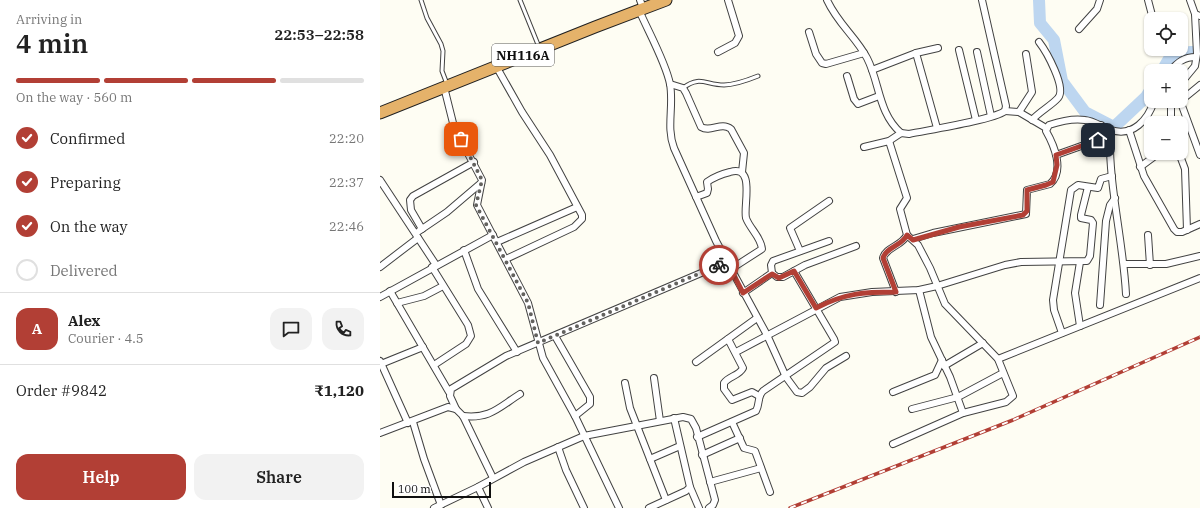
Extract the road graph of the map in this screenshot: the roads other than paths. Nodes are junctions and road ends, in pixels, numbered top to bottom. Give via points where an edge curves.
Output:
1 (421, 0) edge
2 (520, 0) edge
3 (666, 0) edge
4 (728, 0) edge
5 (827, 0) edge
6 (982, 0) edge
7 (1100, 0) edge
8 (1148, 0) edge
9 (1190, 0) edge
10 (641, 6) edge
11 (1151, 12) edge
12 (1198, 15) edge
13 (1079, 28) dead end
14 (809, 32) dead end
15 (1039, 42) dead end
16 (938, 48) dead end
17 (540, 49) junction
18 (959, 50) dead end
19 (718, 52) dead end
20 (977, 52) dead end
21 (864, 53) junction
22 (916, 53) junction
23 (1196, 53) junction
24 (1026, 54) dead end
25 (1177, 64) edge
26 (496, 66) junction
27 (872, 70) junction
28 (1188, 74) edge
29 (758, 76) dead end
30 (847, 76) dead end
31 (670, 84) junction
32 (1200, 85) edge
33 (446, 87) junction
34 (683, 88) junction
35 (879, 96) junction
36 (1151, 108) edge
37 (380, 110) edge
38 (1005, 111) junction
39 (1019, 112) junction
40 (991, 116) junction
41 (976, 120) junction
42 (1032, 120) junction
43 (1100, 125) junction
44 (937, 128) junction
45 (1046, 128) junction
46 (1110, 130) junction
47 (1129, 130) junction
48 (901, 133) junction
49 (889, 141) junction
50 (864, 147) dead end
51 (1056, 155) junction
52 (1200, 155) edge
53 (1150, 160) edge
54 (1181, 160) edge
55 (474, 162) junction
56 (1140, 167) junction
57 (742, 172) junction
58 (1112, 176) junction
59 (380, 180) edge
60 (481, 183) junction
61 (1088, 187) junction
62 (696, 197) junction
63 (1115, 198) junction
64 (829, 201) dead end
65 (577, 206) junction
66 (1200, 224) edge
67 (422, 229) junction
68 (1187, 230) junction
69 (492, 235) junction
70 (1148, 235) dead end
71 (417, 236) junction
72 (910, 237) junction
73 (829, 241) dead end
74 (497, 242) junction
75 (856, 246) dead end
76 (464, 250) junction
77 (800, 251) junction
78 (1200, 256) edge
79 (506, 259) junction
80 (727, 262) junction
81 (1080, 262) junction
82 (1058, 263) junction
83 (1124, 264) junction
84 (1150, 265) junction
85 (434, 266) junction
86 (380, 267) edge
87 (731, 269) junction
88 (794, 271) junction
89 (772, 274) junction
90 (1200, 278) edge
91 (443, 286) junction
92 (937, 286) junction
93 (919, 290) junction
94 (390, 291) junction
95 (896, 292) junction
96 (743, 293) junction
97 (1126, 294) dead end
98 (380, 297) edge
99 (397, 303) junction
100 (1100, 304) dead end
101 (816, 308) junction
102 (757, 318) junction
103 (1080, 326) junction
104 (1062, 333) junction
105 (767, 335) junction
106 (555, 336) junction
107 (728, 339) junction
108 (538, 343) junction
109 (983, 343) junction
110 (423, 347) junction
111 (517, 352) junction
112 (736, 352) junction
113 (846, 356) dead end
114 (998, 360) junction
115 (696, 362) dead end
116 (381, 363) edge
117 (943, 363) junction
118 (434, 365) junction
119 (1004, 373) junction
120 (786, 377) junction
121 (654, 378) dead end
122 (625, 383) dead end
123 (449, 392) junction
124 (893, 392) dead end
125 (520, 394) dead end
126 (759, 396) junction
127 (958, 397) junction
128 (456, 409) junction
129 (912, 410) dead end
130 (963, 413) junction
131 (463, 416) junction
132 (575, 416) junction
133 (674, 418) junction
134 (660, 421) junction
135 (410, 422) junction
136 (732, 422) junction
137 (637, 425) junction
138 (380, 433) edge
139 (584, 436) junction
140 (697, 437) junction
141 (740, 438) junction
142 (893, 444) dead end
143 (680, 446) junction
144 (558, 447) junction
145 (702, 455) junction
146 (650, 459) junction
147 (761, 468) junction
148 (494, 478) junction
149 (710, 482) junction
150 (478, 487) junction
151 (690, 487) junction
152 (770, 492) dead end
153 (666, 500) junction
154 (446, 505) edge
155 (434, 508) edge
156 (488, 508) edge
157 (584, 508) edge
158 (619, 508) edge
159 (649, 508) edge
160 (699, 508) edge
161 (709, 508) edge

1 - 33 lane via 443,51 442,64
2 - 17 lane
3 - 10 highway, NH116A
4 - 19 street via 739,36
5 - 21 street via 839,23
6 - 38 street
7 - 13 street via 1097,9
8 - 11 street
9 - 12 street
10 - 17 highway, NH116A
10 - 31 street
12 - 23 street
14 - 21 street via 816,54 822,63
15 - 42 street via 1051,61 1061,89 1057,99
16 - 22 street
17 - 26 highway, NH116A
18 - 41 street
20 - 40 street
21 - 27 street
22 - 27 street
22 - 44 street
23 - 25 street
23 - 28 street via 1195,66
24 - 39 street via 1032,92
26 - 33 highway, NH116A
26 - 65 street via 550,155
27 - 35 street
29 - 34 lane via 725,85 702,80
30 - 35 street via 854,100 858,104
31 - 34 street
31 - 62 street via 670,138
32 - 52 street via 1181,103
33 - 37 highway, NH116A
33 - 55 street via 454,127
34 - 57 street via 701,127 707,129 728,126 733,132 744,153
35 - 48 street via 895,128
36 - 47 street via 1146,119
38 - 39 street
38 - 40 street
39 - 42 street
40 - 41 street
41 - 44 street
42 - 45 street
43 - 45 street via 1085,120 1053,124
43 - 46 street
43 - 51 street via 1098,140
44 - 48 street via 909,134
45 - 51 street
46 - 47 street
46 - 58 street
47 - 56 street
48 - 49 street
49 - 50 street
49 - 72 street via 907,198 900,209
51 - 72 street via 1057,165 1053,182 1027,190 1026,214
53 - 56 street
54 - 68 street via 1184,169
55 - 60 street via 481,176
55 - 67 street via 413,196 410,200 411,210
56 - 68 street via 1174,229 1180,233
57 - 62 street via 732,171 708,180 708,192
57 - 87 street via 747,186 746,218 762,249
58 - 61 street via 1101,179 1098,188
58 - 63 street
59 - 71 street
60 - 67 street
60 - 69 street via 476,205
61 - 81 street via 1081,218 1093,223 1090,256 1087,261
61 - 82 street via 1078,185 1071,190
62 - 80 street
63 - 83 street
63 - 100 street via 1110,205 1106,221
64 - 77 street via 790,228
65 - 74 street
65 - 79 street via 582,215 580,223
66 - 68 street
67 - 71 street
69 - 74 street
69 - 76 street
70 - 84 street
71 - 85 street
71 - 86 street
72 - 92 street via 930,268
72 - 95 street via 886,253 883,258
73 - 77 street
74 - 79 street
75 - 88 street
76 - 85 street
76 - 111 street via 478,289
77 - 89 street via 774,261 771,265
78 - 84 street via 1181,262
79 - 108 street via 528,303
80 - 87 street
80 - 106 street
81 - 82 street
81 - 103 street via 1075,293
82 - 92 street via 1005,265
82 - 104 street via 1054,305
83 - 84 street
83 - 97 street
85 - 91 street
85 - 94 street
87 - 96 street
88 - 89 street via 779,278
88 - 101 street
89 - 96 street
90 - 103 street
91 - 99 street via 424,296
91 - 118 street via 468,325 471,336 466,344
92 - 93 street
92 - 109 street via 949,310
93 - 95 street
93 - 117 street via 927,327
94 - 98 street
94 - 99 street
95 - 101 street via 853,294
96 - 102 street
99 - 110 street
101 - 105 street
101 - 120 street via 834,342
102 - 105 street
102 - 107 street
103 - 104 street
104 - 114 street
105 - 112 street
105 - 120 street
106 - 108 street
106 - 132 street via 590,397 590,404
107 - 112 street
107 - 115 street
108 - 111 street
108 - 132 street via 543,358
109 - 114 street
109 - 117 street
110 - 116 street
110 - 118 street
111 - 123 street via 454,386
112 - 126 street via 743,368 738,374 726,380 724,389 732,400 752,392
113 - 120 street via 826,368 802,393 797,392
114 - 119 street
116 - 135 street
117 - 124 street via 935,375
117 - 127 street
118 - 123 street
119 - 127 street
119 - 130 street via 1013,392 1012,399
120 - 126 street
121 - 134 street
122 - 137 street via 630,408
123 - 128 street
125 - 131 street via 484,416
126 - 136 street via 756,411
127 - 129 street
127 - 130 street
128 - 131 street
128 - 135 street via 448,407
130 - 142 street
131 - 148 street
132 - 139 street
133 - 134 street
133 - 140 street via 691,418
133 - 143 street
134 - 137 street
135 - 138 street
135 - 154 street
136 - 140 street
136 - 141 street
137 - 139 street
137 - 146 street
139 - 144 street
139 - 158 street
140 - 145 street
141 - 145 street
141 - 147 street via 746,450 755,451
143 - 146 street
143 - 151 street
144 - 148 street
144 - 157 street
145 - 149 street
146 - 153 street
147 - 149 street
147 - 152 street
148 - 150 street
149 - 161 street via 715,500
150 - 154 street
150 - 156 street
151 - 153 street via 686,492
151 - 160 street
153 - 159 street
154 - 155 street

